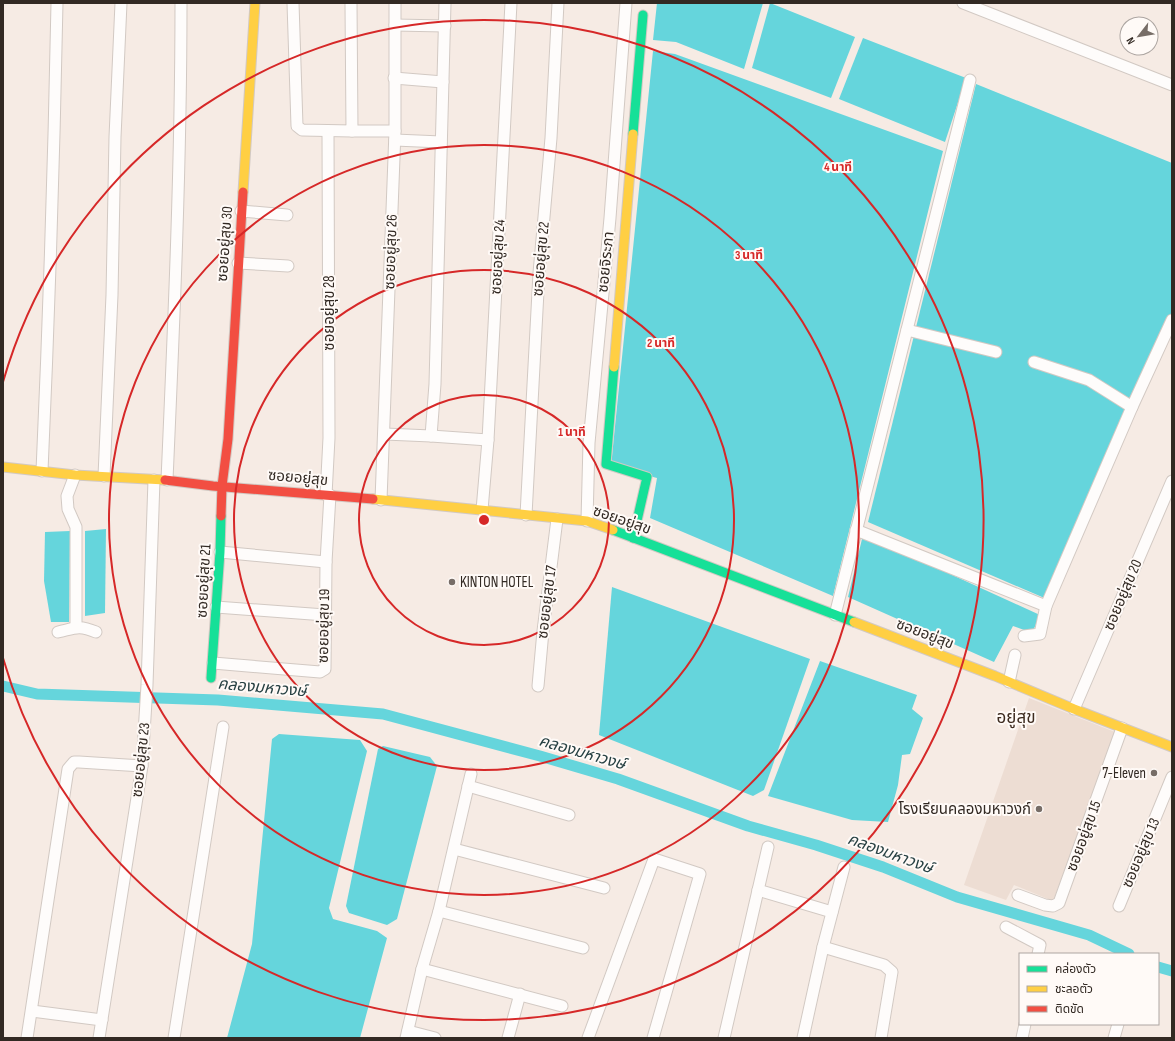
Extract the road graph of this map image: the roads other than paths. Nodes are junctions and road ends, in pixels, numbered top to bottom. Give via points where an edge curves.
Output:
1 (57, 3) edge
2 (121, 3) edge
3 (181, 3) edge
4 (255, 3) edge
5 (293, 3) edge
6 (351, 3) edge
7 (395, 3) edge
8 (446, 3) edge
9 (511, 3) edge
10 (558, 3) edge
11 (626, 3) edge
12 (963, 3) edge
13 (643, 15) dead end
14 (395, 25) junction
15 (445, 26) junction
16 (394, 78) junction
17 (970, 80) dead end
18 (443, 82) junction
19 (1172, 85) edge
20 (328, 131) junction
21 (352, 131) junction
22 (395, 136) junction
23 (441, 142) junction
24 (241, 210) junction
25 (287, 214) dead end
26 (238, 264) junction
27 (288, 266) dead end
28 (1172, 320) edge
29 (907, 330) junction
30 (996, 352) dead end
31 (1034, 362) dead end
32 (1132, 407) junction
33 (385, 434) junction
34 (431, 436) junction
35 (488, 440) junction
36 (3, 468) edge
37 (42, 470) junction
38 (75, 475) junction
39 (104, 476) junction
40 (154, 480) junction
41 (167, 480) junction
42 (1172, 481) edge
43 (222, 486) junction
44 (328, 495) junction
45 (381, 500) junction
46 (482, 510) junction
47 (526, 515) junction
48 (557, 519) junction
49 (587, 521) junction
50 (856, 530) junction
51 (633, 538) junction
52 (220, 552) junction
53 (326, 562) junction
54 (1046, 606) junction
55 (216, 607) junction
56 (325, 615) junction
57 (835, 615) junction
58 (76, 627) junction
59 (58, 632) dead end
60 (96, 632) dead end
61 (1024, 636) dead end
62 (1015, 655) dead end
63 (214, 663) junction
64 (211, 678) dead end
65 (1009, 682) junction
66 (538, 686) dead end
67 (1074, 709) junction
68 (223, 727) dead end
69 (1122, 728) junction
70 (1172, 747) edge
71 (142, 766) junction
72 (472, 774) dead end
73 (1172, 777) edge
74 (468, 786) junction
75 (569, 815) dead end
76 (768, 847) dead end
77 (454, 849) junction
78 (844, 867) dead end
79 (604, 888) dead end
80 (758, 890) junction
81 (1018, 895) dead end
82 (1118, 906) dead end
83 (439, 911) junction
84 (832, 912) junction
85 (1006, 927) dead end
86 (823, 947) junction
87 (583, 948) dead end
88 (1038, 953) edge
89 (422, 969) junction
90 (520, 994) junction
91 (562, 1006) dead end
92 (32, 1011) junction
93 (102, 1020) junction
94 (1025, 1025) edge
95 (1118, 1025) edge
96 (407, 1034) edge
97 (27, 1038) edge
98 (100, 1038) edge
99 (174, 1038) edge
100 (435, 1038) edge
101 (508, 1038) edge
102 (588, 1038) edge
103 (653, 1038) edge
104 (724, 1038) edge
105 (803, 1038) edge
106 (881, 1038) edge
107 (1022, 1038) edge
108 (1114, 1038) edge

1 - 37 street via 53,212
2 - 39 street
3 - 41 street via 178,224
4 - 24 street, ซอยอยู่สุข 30
5 - 20 street via 297,126 302,130
6 - 21 street
7 - 14 street, ซอยอยู่สุข 26
8 - 15 street
9 - 35 street, ซอยอยู่สุข 24
10 - 47 street, ซอยอยู่สุข 22 via 552,138 539,273
11 - 49 street, ซอยจิระภา via 610,218 589,443
12 - 19 street
13 - 51 street via 606,464 647,477
14 - 15 street
14 - 16 street, ซอยอยู่สุข 26
15 - 18 street
16 - 18 street
16 - 22 street, ซอยอยู่สุข 26
17 - 29 street
18 - 23 street
20 - 21 street
20 - 44 street, ซอยอยู่สุข 28
21 - 22 street
22 - 23 street
22 - 33 street, ซอยอยู่สุข 26
23 - 34 street via 435,384
24 - 25 street
24 - 26 street, ซอยอยู่สุข 30
26 - 27 street
26 - 43 street, ซอยอยู่สุข 30 via 228,438
28 - 32 street
29 - 30 street
29 - 50 street
31 - 32 street via 1089,380
32 - 54 street
33 - 34 street
33 - 45 street, ซอยอยู่สุข 26
34 - 35 street
35 - 46 street, ซอยอยู่สุข 24
36 - 37 street, ซอยอยู่สุข
37 - 38 street, ซอยอยู่สุข
38 - 39 street, ซอยอยู่สุข
38 - 58 street via 67,496 68,509 76,527
39 - 40 street, ซอยอยู่สุข
40 - 41 street, ซอยอยู่สุข
40 - 71 street, ซอยอยู่สุข 23
41 - 43 street, ซอยอยู่สุข
42 - 67 street, ซอยอยู่สุข 20
43 - 44 street, ซอยอยู่สุข
43 - 52 street, ซอยอยู่สุข 21
44 - 45 street, ซอยอยู่สุข
44 - 53 street, ซอยอยู่สุข 19
45 - 46 street, ซอยอยู่สุข
46 - 47 street, ซอยอยู่สุข
47 - 48 street, ซอยอยู่สุข
48 - 49 street, ซอยอยู่สุข
48 - 66 street, ซอยอยู่สุข 17
49 - 51 street, ซอยอยู่สุข
50 - 54 street
50 - 57 street
51 - 57 street, ซอยอยู่สุข
52 - 53 street
52 - 55 street, ซอยอยู่สุข 21
53 - 56 street, ซอยอยู่สุข 19
54 - 61 street via 1040,634
55 - 56 street
55 - 63 street, ซอยอยู่สุข 21
56 - 63 street, ซอยอยู่สุข 19 via 325,667 322,671
57 - 65 street, ซอยอยู่สุข
58 - 59 street
58 - 60 street
62 - 65 street
63 - 64 street, ซอยอยู่สุข 21
65 - 67 street, ซอยอยู่สุข
67 - 69 street, ซอยอยู่สุข
68 - 99 street
69 - 70 street, ซอยอยู่สุข
69 - 81 street, ซอยอยู่สุข 15 via 1059,903 1053,906 1046,905
71 - 92 street via 74,762 68,769
71 - 93 street, ซอยอยู่สุข 23
72 - 74 street
73 - 82 street, ซอยอยู่สุข 13
74 - 75 street
74 - 77 street
76 - 80 street
77 - 79 street
77 - 83 street
78 - 84 street
80 - 84 street
80 - 104 street
83 - 87 street
83 - 89 street
84 - 86 street
85 - 88 street via 1040,945
86 - 105 street
86 - 106 street via 884,965 892,972
89 - 90 street
89 - 96 street
90 - 91 street
90 - 101 street
92 - 93 street
92 - 97 street
93 - 98 street, ซอยอยู่สุข 23
94 - 107 street
95 - 108 street
96 - 100 street
102 - 103 street via 654,859 700,874

